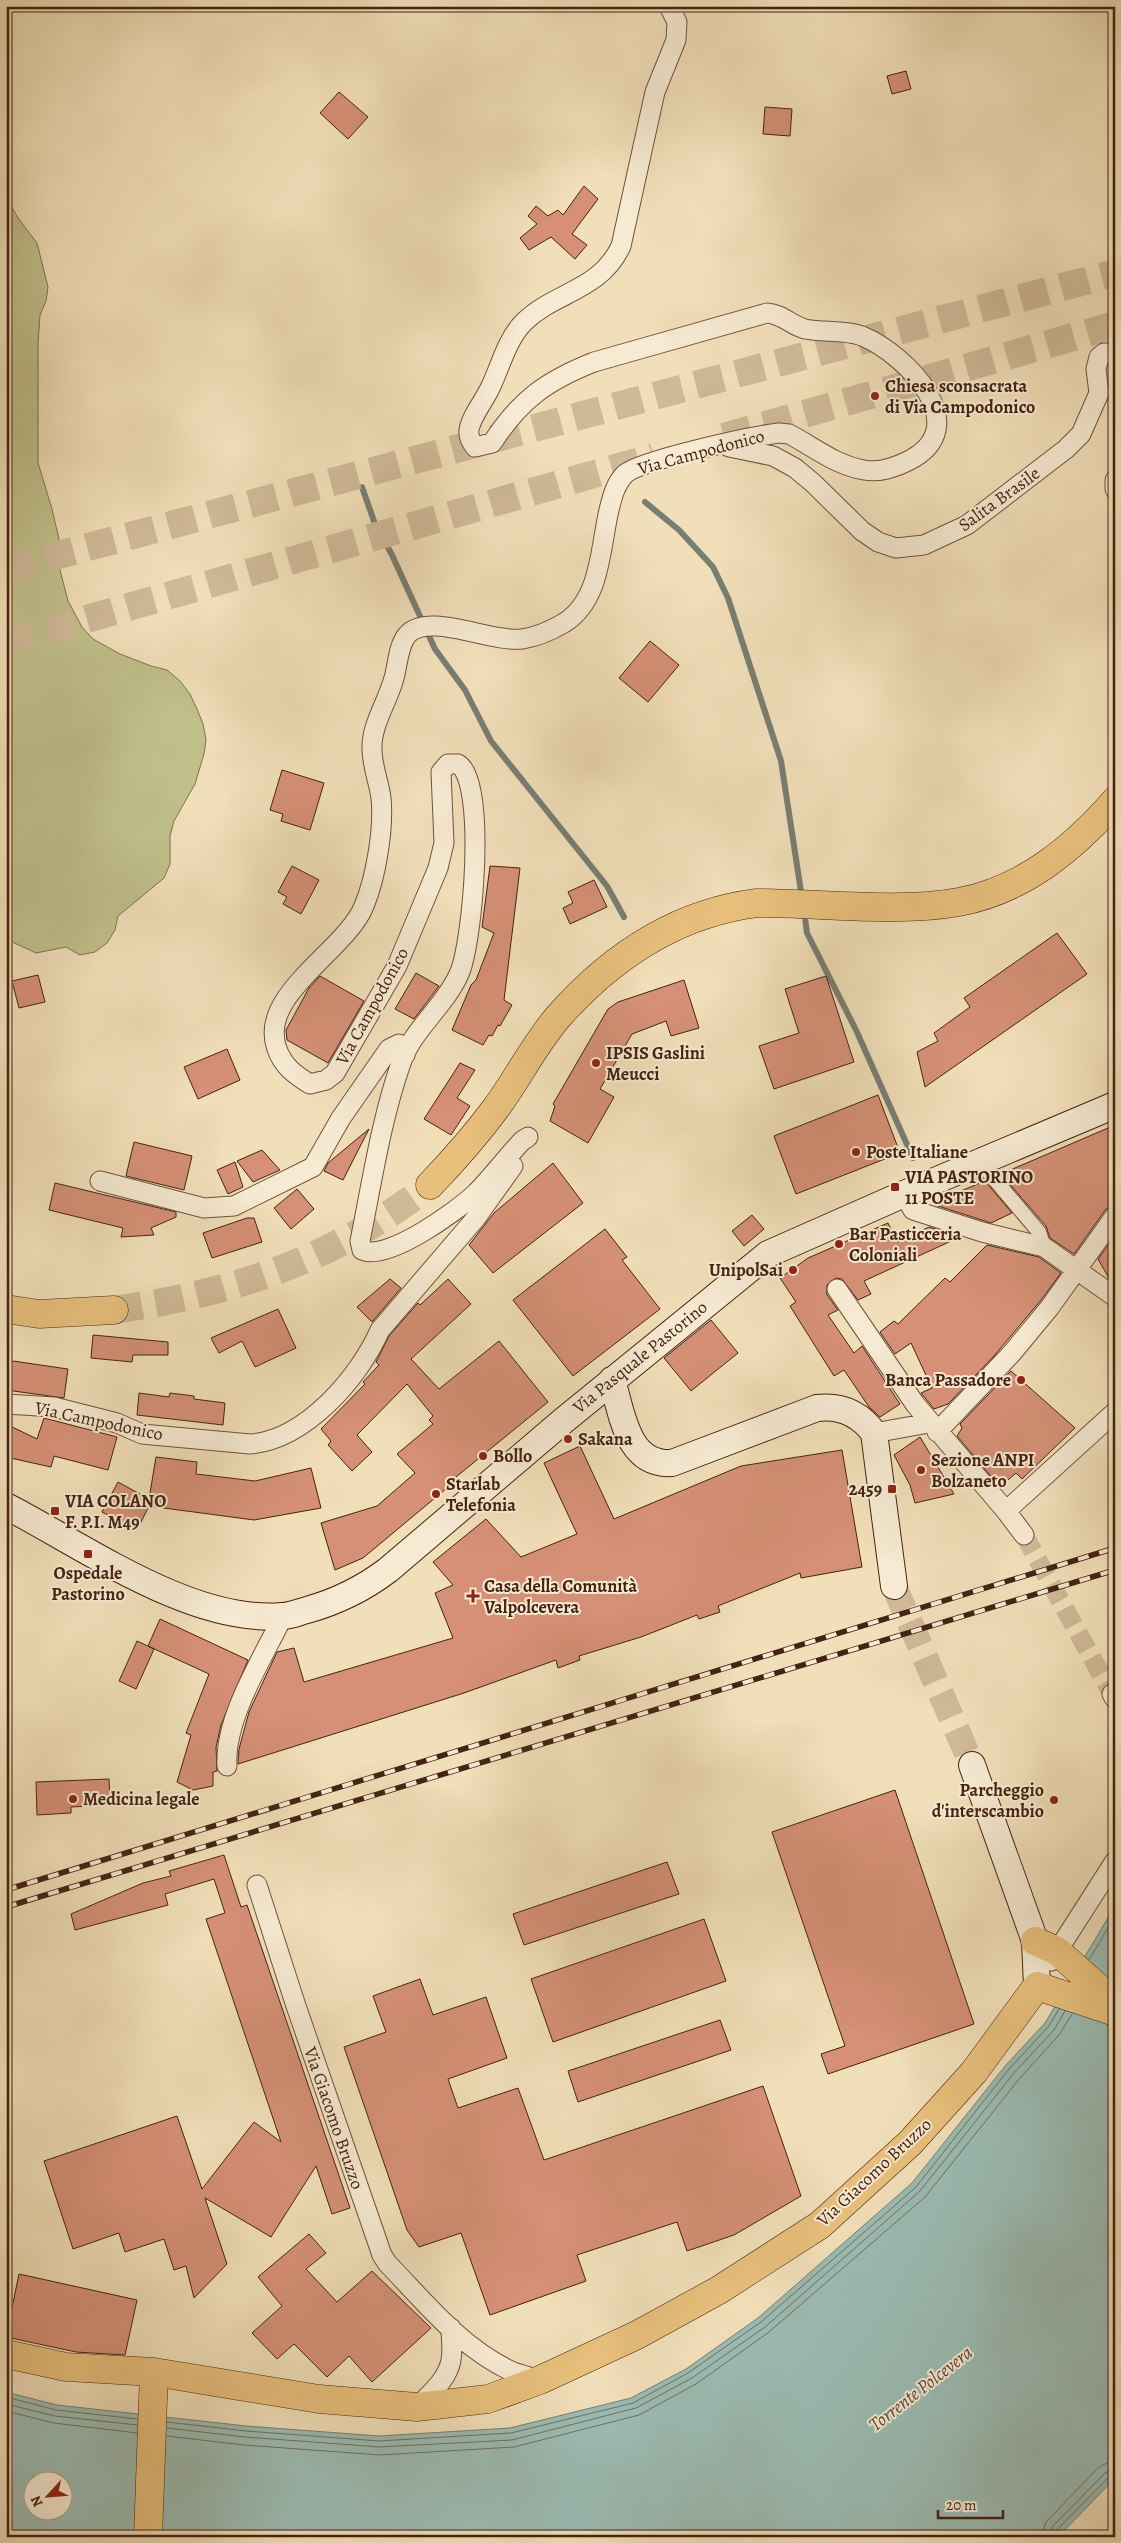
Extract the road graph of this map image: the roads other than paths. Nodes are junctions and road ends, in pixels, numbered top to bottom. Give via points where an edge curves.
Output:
1 (669, 6) edge
2 (1115, 354) edge
3 (723, 445) junction
4 (1115, 480) edge
5 (1115, 489) edge
6 (1115, 801) edge
7 (405, 1055) junction
8 (1115, 1105) edge
9 (980, 1162) junction
10 (100, 1181) dead end
11 (430, 1186) tunnel mouth
12 (904, 1194) junction
13 (1115, 1216) edge
14 (1044, 1247) junction
15 (1077, 1272) junction
16 (837, 1289) dead end
17 (1115, 1297) edge
18 (6, 1309) edge
19 (114, 1310) tunnel mouth
20 (612, 1380) junction
21 (6, 1404) edge
22 (1115, 1412) edge
23 (933, 1427) junction
24 (874, 1433) junction
25 (6, 1506) edge
26 (1006, 1511) junction
27 (1024, 1535) tunnel mouth
28 (894, 1586) tunnel mouth
29 (295, 1613) junction
30 (227, 1766) dead end
31 (972, 1766) tunnel mouth
32 (1115, 1861) edge
33 (257, 1885) dead end
34 (1046, 1946) junction
35 (1037, 1986) junction
36 (1115, 2003) edge
37 (1115, 2012) edge
38 (451, 2328) junction
39 (6, 2354) edge
40 (154, 2372) junction
41 (540, 2380) junction
42 (417, 2407) junction
43 (148, 2537) edge

1 - 3 street, Via Campodonico via 677,22 676,40 654,92 631,211 616,258 602,275 525,322 514,335 471,422 469,435 475,448 492,443 529,396 574,370 767,313 778,314 805,328 851,333 875,343 914,375 930,395 937,413 936,432 919,456 878,471 843,465 784,433
2 - 3 street, Salita Brasile via 1104,353 1099,357 1096,369 1099,393 1089,420 1076,439 967,525 924,545 896,548 878,542 795,468 774,456
3 - 7 street, Via Campodonico via 634,468 619,480 591,592 566,622 520,639 483,636 432,624 420,626 405,637 391,690 374,732 372,748 382,802 370,891 354,923 292,991 274,1023 274,1040 280,1057 294,1075 310,1084 326,1080 335,1073 397,966 428,895 444,843 441,772 448,764 458,764 467,772 474,815 474,890 465,960 453,986
4 - 5 street
6 - 11 main road via 1074,844 1050,862 1023,879 979,898 933,905 757,903 707,913 656,936 605,970 557,1018 497,1107
7 - 10 street via 399,1044 389,1050 340,1118 313,1167 234,1206 204,1208
7 - 21 street, Via Campodonico via 381,1136 360,1241 362,1250 376,1252 391,1248 430,1227 476,1193 528,1137 527,1145 476,1218 380,1330 355,1374 312,1416 279,1438 250,1444 142,1434 117,1423 54,1408
8 - 9 main road, Via Pasquale Pastorino
9 - 12 main road, Via Pasquale Pastorino
9 - 14 street via 1039,1232
12 - 14 street via 913,1210
12 - 20 main road, Via Pasquale Pastorino via 768,1254
13 - 15 street
14 - 15 street
15 - 17 street
15 - 23 street via 1012,1353
16 - 23 street
18 - 19 main road via 39,1314
20 - 24 main road via 627,1432 636,1449 643,1456 660,1463 672,1463 817,1408 847,1411
20 - 29 main road, Via Pasquale Pastorino via 381,1575 347,1597
22 - 26 street
23 - 24 street
23 - 26 street
24 - 28 main road
25 - 29 main road, Via Pasquale Pastorino via 155,1586 186,1599 228,1612 258,1616
26 - 27 street
29 - 30 street via 236,1712 226,1756
31 - 34 main road
32 - 34 street
33 - 38 street, Via Giacomo Bruzzo via 377,2245 387,2263
34 - 35 main road
34 - 36 main road
35 - 37 main road
35 - 41 main road, Via Giacomo Bruzzo via 974,2072 910,2143 820,2225 719,2290 637,2336
38 - 41 street, Via Giacomo Bruzzo via 479,2353 512,2372
38 - 42 street via 451,2360 446,2374
39 - 40 main road, Via Giacomo Bruzzo via 66,2367
40 - 42 main road, Via Giacomo Bruzzo via 319,2399
40 - 43 main road
41 - 42 main road, Via Giacomo Bruzzo via 488,2399

